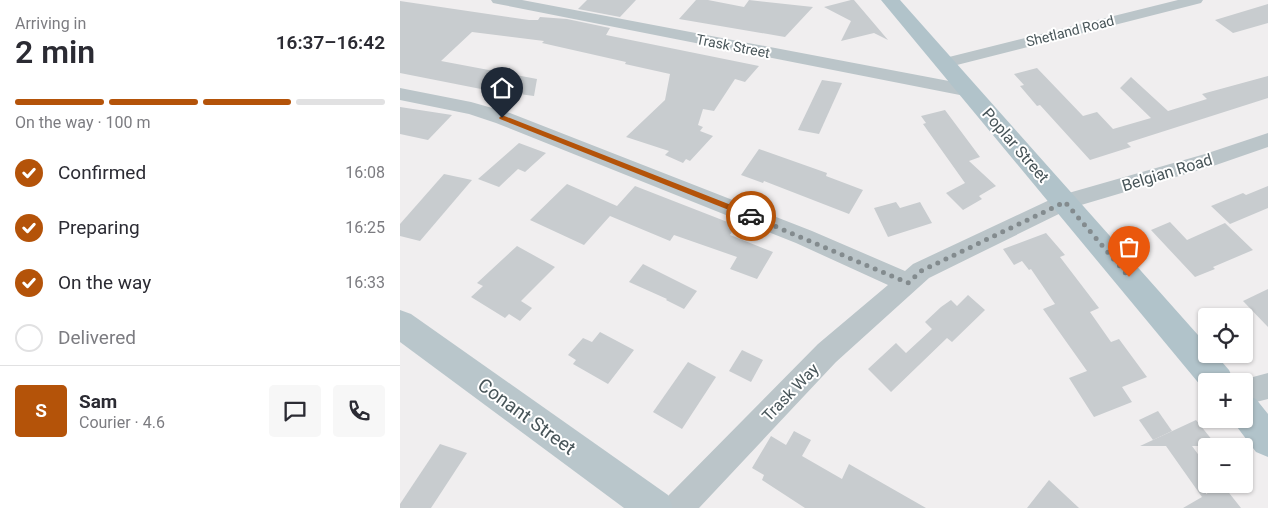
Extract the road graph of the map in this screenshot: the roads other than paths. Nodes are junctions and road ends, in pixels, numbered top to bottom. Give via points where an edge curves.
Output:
1 (498, 0) edge
2 (890, 0) edge
3 (1196, 0) edge
4 (945, 63) junction
5 (970, 91) junction
6 (400, 94) edge
7 (1268, 140) edge
8 (1065, 202) junction
9 (908, 283) junction
10 (400, 324) edge
11 (1211, 373) edge
12 (1268, 386) edge
13 (1253, 390) edge
14 (1253, 422) edge
15 (1268, 440) edge
16 (655, 508) edge
17 (678, 508) edge

1 - 5 street, Trask Street
2 - 4 main road, Poplar Street
3 - 4 street, Shetland Road
4 - 5 main road, Poplar Street
5 - 8 main road, Poplar Street
6 - 9 street via 472,108 502,118 787,230
7 - 8 street, Belgian Road
8 - 9 street, Belgian Road via 921,271
8 - 11 main road, Poplar Street
9 - 17 street, Trask Way via 827,353
10 - 16 main road, Conant Street
12 - 13 street
14 - 15 main road

